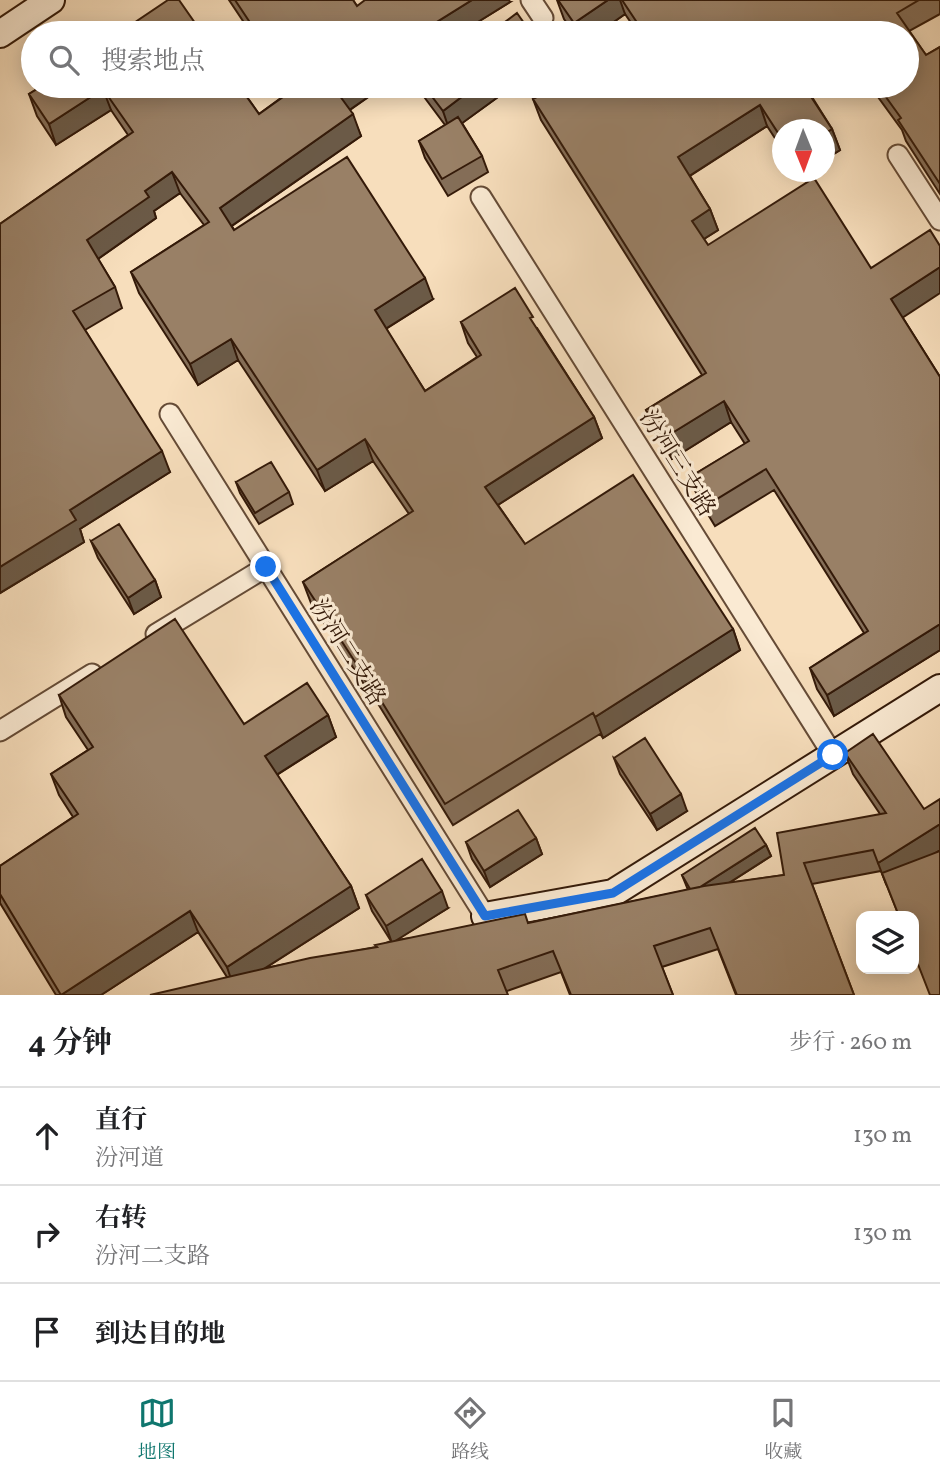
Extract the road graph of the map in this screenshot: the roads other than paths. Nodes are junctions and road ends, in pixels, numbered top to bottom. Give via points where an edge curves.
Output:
1 (51, 0) edge
2 (531, 0) edge
3 (543, 18) dead end
4 (0, 34) edge
5 (898, 155) dead end
6 (481, 197) dead end
7 (940, 220) edge
8 (170, 414) dead end
9 (266, 567) junction
10 (139, 645) edge
11 (104, 667) edge
12 (940, 688) edge
13 (0, 731) edge
14 (833, 755) junction
15 (485, 916) joint

1 - 4 street
2 - 3 street
5 - 7 street
6 - 14 street, 汾河三支路
8 - 9 street, 汾河二支路
9 - 10 street
9 - 15 street, 汾河二支路
11 - 13 street
12 - 14 street
14 - 15 street via 613,893

